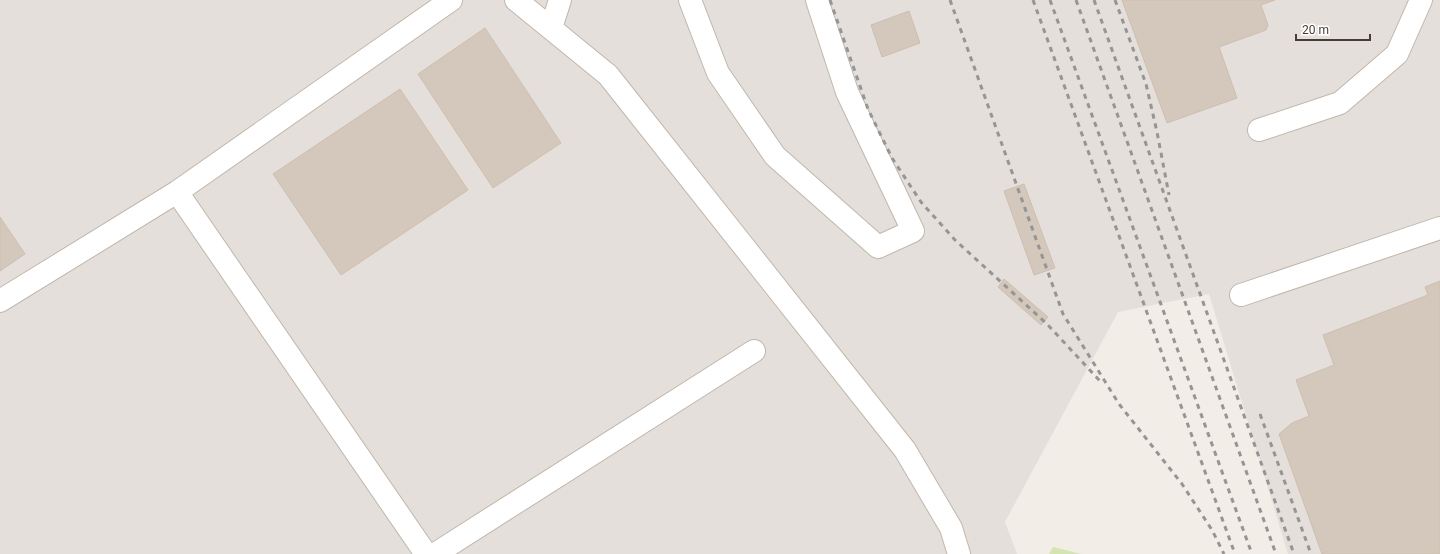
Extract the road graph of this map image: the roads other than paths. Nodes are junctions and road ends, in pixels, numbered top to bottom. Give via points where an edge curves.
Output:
1 (451, 0) edge
2 (560, 0) edge
3 (690, 0) edge
4 (817, 0) edge
5 (1421, 0) edge
6 (519, 1) edge
7 (551, 28) junction
8 (1259, 130) dead end
9 (177, 192) junction
10 (1440, 228) edge
11 (1241, 294) dead end
12 (0, 301) edge
13 (754, 351) dead end
14 (426, 554) edge
15 (435, 554) edge
16 (959, 554) edge

1 - 9 lane
2 - 7 lane
3 - 4 lane via 718,73 775,156 878,246 913,231 847,92
5 - 8 lane via 1397,54 1340,103
6 - 7 lane
7 - 16 lane via 608,75 905,450 951,528
9 - 12 lane
9 - 14 lane
10 - 11 lane
13 - 15 lane

